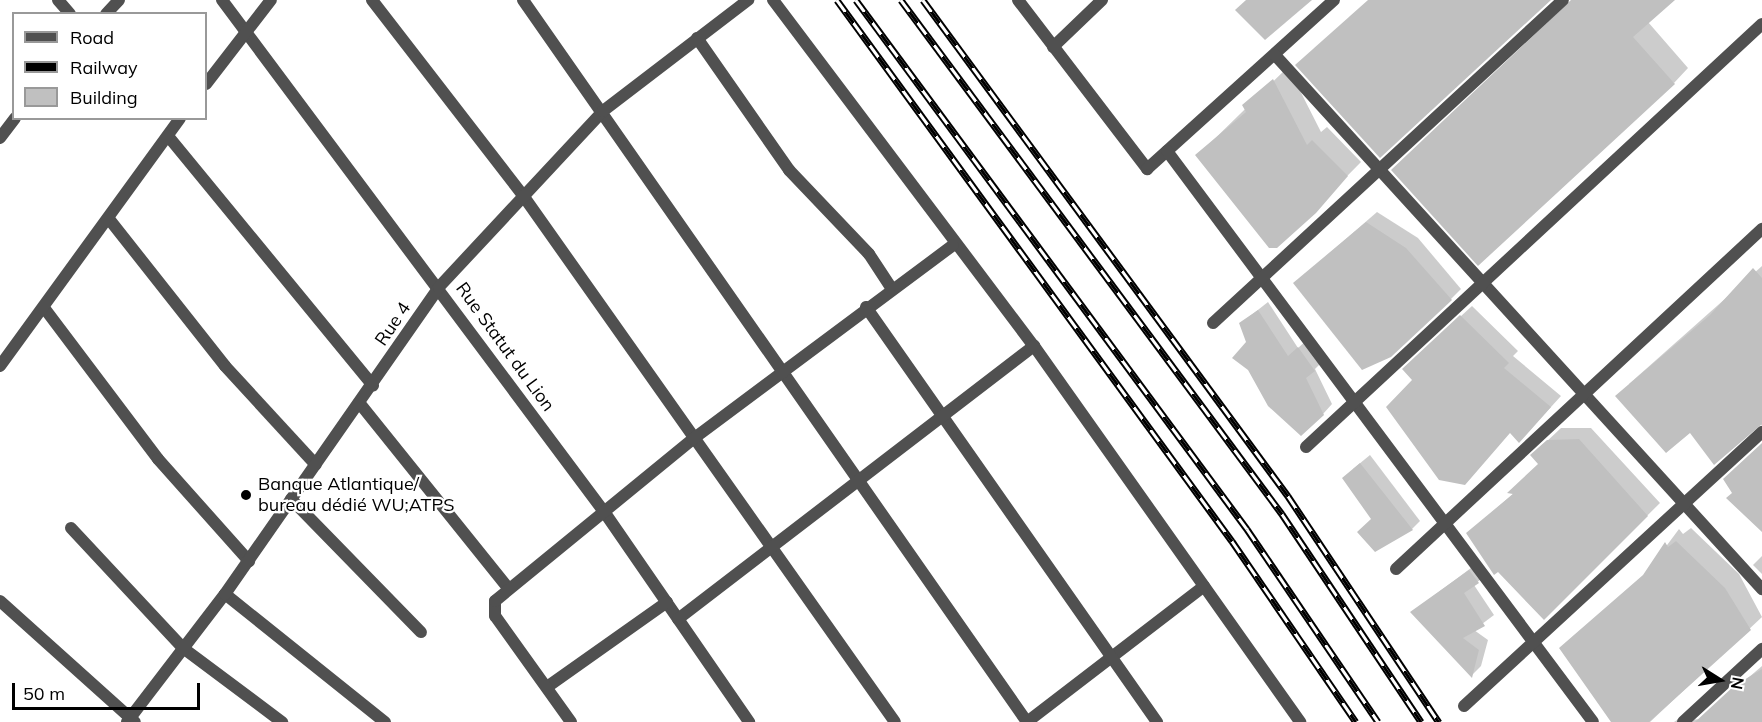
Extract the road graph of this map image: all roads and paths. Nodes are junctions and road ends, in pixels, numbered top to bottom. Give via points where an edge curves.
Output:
1 (58, 0) edge
2 (119, 0) edge
3 (222, 0) edge
4 (271, 0) edge
5 (372, 0) edge
6 (523, 0) edge
7 (748, 0) edge
8 (773, 0) edge
9 (1018, 0) edge
10 (1102, 0) edge
11 (1334, 0) edge
12 (1563, 0) edge
13 (68, 12) edge
14 (108, 12) edge
15 (1762, 24) edge
16 (245, 28) junction
17 (697, 38) junction
18 (1053, 47) junction
19 (1275, 56) junction
20 (207, 83) edge
21 (603, 111) junction
22 (14, 120) edge
23 (175, 121) edge
24 (168, 136) junction
25 (0, 138) edge
26 (1167, 151) junction
27 (1379, 170) junction
28 (522, 194) junction
29 (109, 219) junction
30 (1762, 229) edge
31 (953, 245) junction
32 (1264, 276) junction
33 (1483, 283) junction
34 (440, 287) junction
35 (892, 289) junction
36 (866, 308) junction
37 (45, 309) junction
38 (1213, 323) dead end
39 (1034, 346) junction
40 (0, 366) edge
41 (785, 370) junction
42 (373, 386) junction
43 (1585, 394) junction
44 (1358, 400) junction
45 (361, 405) junction
46 (944, 413) junction
47 (1762, 432) edge
48 (693, 439) junction
49 (1306, 447) dead end
50 (316, 465) junction
51 (860, 482) junction
52 (291, 499) junction
53 (1684, 503) junction
54 (605, 513) junction
55 (1443, 525) junction
56 (70, 528) dead end
57 (771, 547) junction
58 (249, 561) junction
59 (1396, 569) dead end
60 (1204, 586) junction
61 (508, 588) junction
62 (1762, 589) edge
63 (225, 594) junction
64 (0, 601) edge
65 (667, 602) junction
66 (678, 619) junction
67 (421, 632) dead end
68 (1536, 640) junction
69 (183, 648) junction
70 (1762, 649) edge
71 (1113, 656) junction
72 (547, 687) junction
73 (1464, 706) dead end
74 (131, 721) edge
75 (282, 722) edge
76 (385, 722) edge
77 (571, 722) edge
78 (749, 722) edge
79 (895, 722) edge
80 (1157, 722) edge
81 (1300, 722) edge
82 (1593, 722) edge
83 (1683, 722) edge

1 - 13 street
2 - 14 street
3 - 16 street, Rue Statut du Lion
4 - 16 street
5 - 28 street
6 - 21 street
7 - 17 street, Rue 4
8 - 31 street
9 - 18 street
10 - 18 street
11 - 19 street
12 - 27 street
15 - 33 street
16 - 20 street
16 - 34 street, Rue Statut du Lion
17 - 21 street, Rue 4
17 - 35 street via 789,170 855,238
18 - 26 street via 1147,169
19 - 26 street
19 - 27 street
21 - 28 street, Rue 4
21 - 41 street
22 - 25 street
23 - 24 street
24 - 29 street
24 - 42 street
26 - 32 street
27 - 32 street
27 - 33 street
28 - 34 street, Rue 4
28 - 48 street
29 - 37 street
29 - 50 street via 225,366
30 - 43 street
31 - 35 street
31 - 39 street
32 - 38 street
32 - 44 street
33 - 43 street
33 - 44 street
34 - 42 street, Rue 4
34 - 54 street, Rue Statut du Lion
35 - 36 street
36 - 41 street
36 - 46 street
37 - 40 street
37 - 58 street via 158,459
39 - 46 street
39 - 60 street
41 - 48 street
41 - 51 street
42 - 45 street, Rue 4
43 - 53 street
43 - 55 street
44 - 49 street
44 - 55 street
45 - 50 street, Rue 4
45 - 61 street
46 - 51 street
46 - 71 street
47 - 53 street
48 - 54 street
48 - 57 street
50 - 52 street, Rue 4
51 - 57 street
51 - 71 street via 1027,722
52 - 58 street, Rue 4
52 - 67 street
53 - 62 street
53 - 68 street
54 - 61 street
54 - 65 street, Rue Statut du Lion
55 - 59 street
55 - 68 street
56 - 69 street
57 - 66 street
57 - 79 street
58 - 63 street, Rue 4
60 - 71 street
60 - 81 street
61 - 72 street via 492,610
63 - 69 street, Rue 4
63 - 76 street
64 - 74 street
65 - 66 street, Rue Statut du Lion
65 - 72 street
66 - 78 street, Rue Statut du Lion
68 - 73 street
68 - 82 street
69 - 74 street, Rue 4
69 - 75 street
70 - 83 street
71 - 80 street
72 - 77 street

